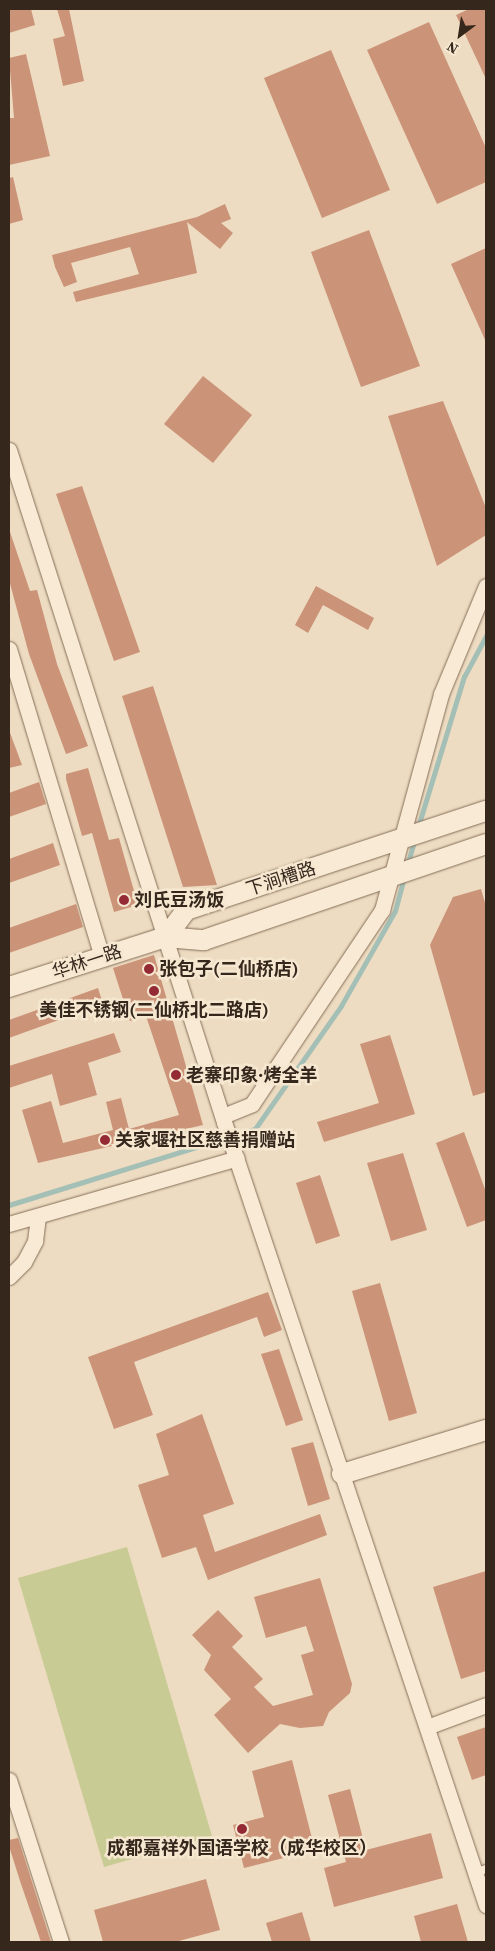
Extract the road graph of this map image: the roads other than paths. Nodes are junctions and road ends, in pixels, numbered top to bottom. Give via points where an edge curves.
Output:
1 (9, 450) edge
2 (486, 586) edge
3 (9, 649) edge
4 (483, 819) edge
5 (411, 836) junction
6 (486, 844) edge
7 (401, 873) junction
8 (166, 937) junction
9 (102, 957) junction
10 (9, 987) edge
11 (224, 1119) junction
12 (236, 1154) junction
13 (38, 1217) junction
14 (9, 1224) edge
15 (9, 1277) edge
16 (486, 1430) edge
17 (342, 1474) junction
18 (486, 1705) edge
19 (427, 1727) junction
20 (9, 1780) edge
21 (481, 1871) edge
22 (486, 1905) edge
23 (61, 1942) edge

1 - 8 street
2 - 5 street via 441,694
3 - 9 street
4 - 5 street, 下涧槽路
5 - 7 street
5 - 8 street, 下涧槽路 via 186,910
6 - 7 street
7 - 8 street via 204,940
7 - 11 street via 382,910 252,1104
8 - 9 street, 华林一路
8 - 11 street
9 - 10 street, 华林一路
11 - 12 street
12 - 13 street
12 - 17 street
13 - 14 street
13 - 15 street via 35,1240 24,1262
16 - 17 street
17 - 19 street
18 - 19 street
19 - 21 street
20 - 23 street
21 - 22 street

